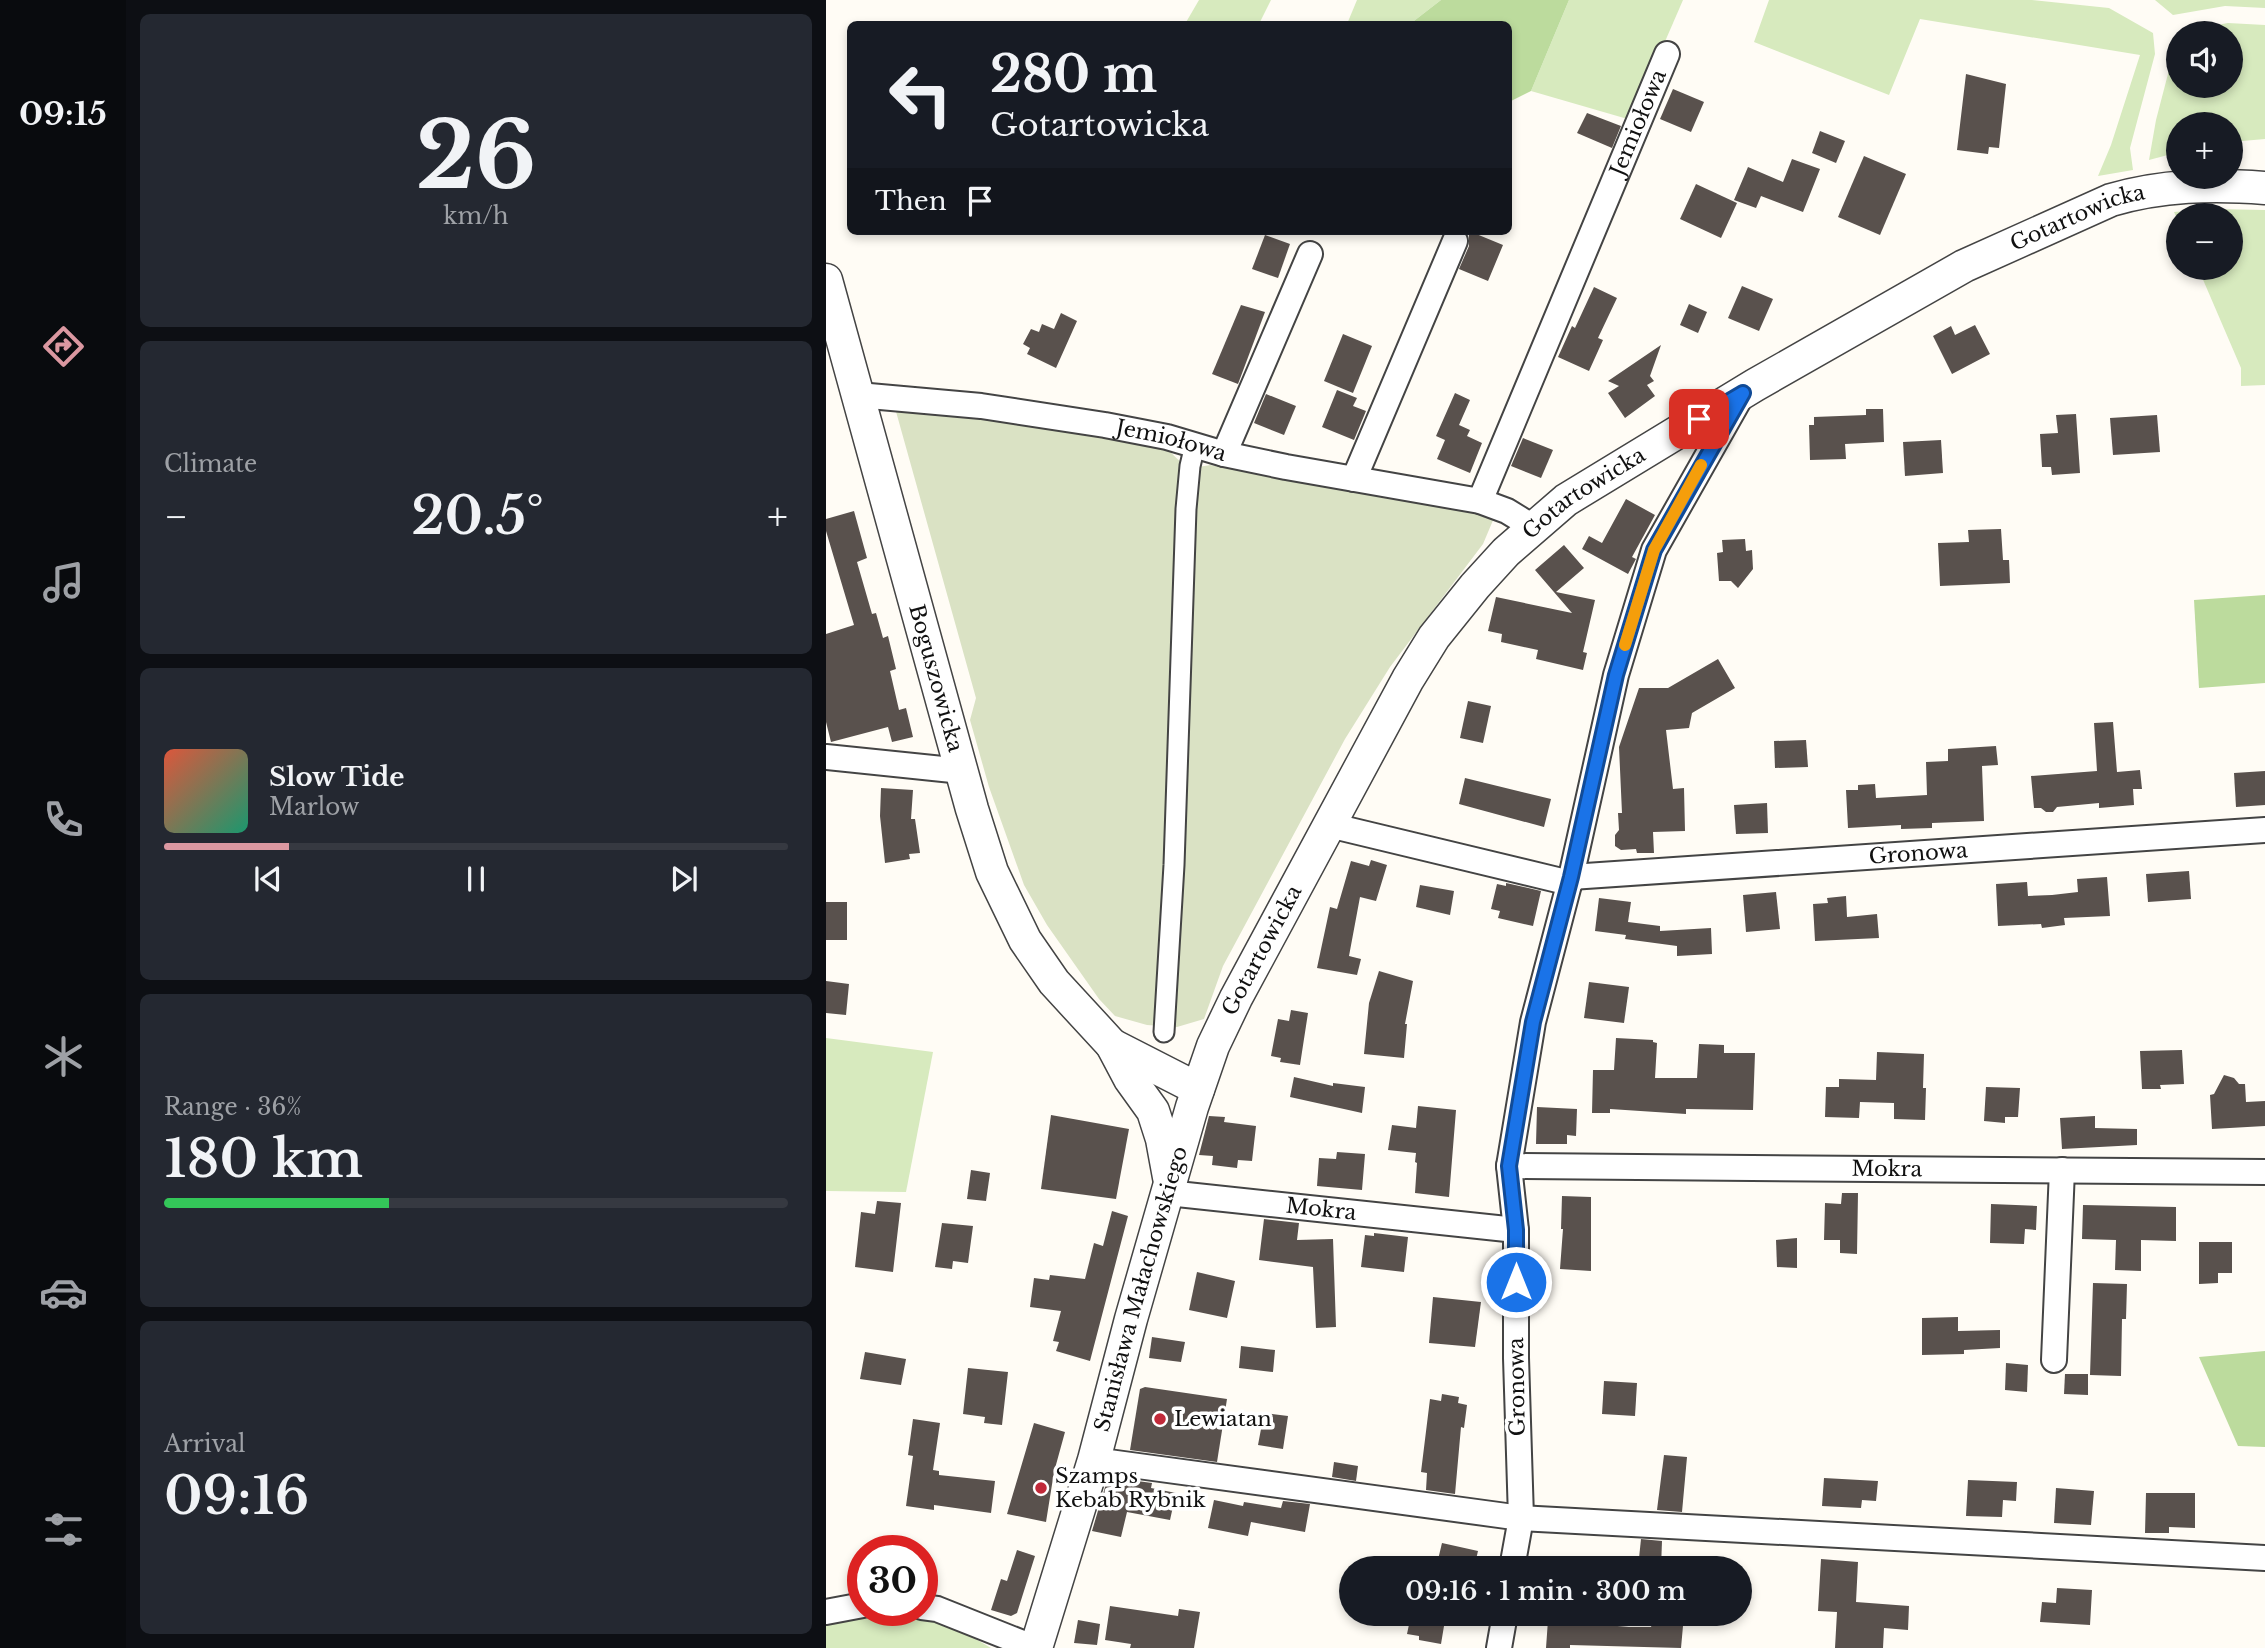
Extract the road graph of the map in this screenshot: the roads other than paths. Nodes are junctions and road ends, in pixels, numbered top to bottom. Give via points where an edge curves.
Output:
1 (1667, 54) dead end
2 (2265, 188) edge
3 (1455, 240) dead end
4 (1310, 254) dead end
5 (826, 280) edge
6 (1743, 393) junction
7 (858, 396) junction
8 (1195, 446) junction
9 (1223, 454) junction
10 (1354, 479) junction
11 (1480, 501) junction
12 (1533, 527) junction
13 (826, 757) edge
14 (962, 771) junction
15 (1329, 825) junction
16 (2265, 831) edge
17 (1571, 880) junction
18 (1164, 1032) dead end
19 (1112, 1045) junction
20 (1144, 1096) junction
21 (1195, 1098) junction
22 (1509, 1166) junction
23 (2062, 1170) junction
24 (2265, 1172) edge
25 (1169, 1189) junction
26 (1516, 1230) junction
27 (2054, 1360) dead end
28 (1094, 1460) junction
29 (1521, 1518) junction
30 (1514, 1556) edge
31 (2265, 1558) edge
32 (847, 1608) edge
33 (938, 1609) edge
34 (826, 1612) edge
35 (1502, 1626) edge
36 (1036, 1648) edge
37 (1499, 1648) edge

1 - 11 street, Jemiołowa
2 - 6 street, Gotartowicka via 2162,188 2112,200 1964,267
3 - 10 street
4 - 9 street
5 - 7 street, Boguszowicka
6 - 12 street, Gotartowicka via 1566,500
6 - 17 street, Gronowa via 1654,550 1616,675
7 - 8 street, Jemiołowa via 981,406 1167,437
7 - 14 street, Boguszowicka
8 - 9 street, Jemiołowa
8 - 18 street via 1185,509
9 - 10 street, Jemiołowa
10 - 11 street, Jemiołowa
11 - 12 street, Jemiołowa
12 - 15 street, Gotartowicka via 1475,586 1434,637
13 - 14 street
14 - 19 street, Boguszowicka via 992,872 1015,922 1054,982
15 - 17 street
15 - 21 street, Gotartowicka via 1225,1020
16 - 17 street, Gronowa
17 - 22 street, Gronowa via 1533,1022
19 - 20 street, Boguszowicka
19 - 21 street, Boguszowicka
20 - 21 street via 1167,1105
20 - 25 street, Boguszowicka via 1161,1132
21 - 25 street, Stanisława Małachowskiego
22 - 23 street, Mokra
22 - 26 street, Gronowa
23 - 24 street, Mokra
23 - 27 street
25 - 26 street, Mokra
25 - 28 street, Stanisława Małachowskiego
26 - 29 street, Gronowa
28 - 29 street
28 - 36 street, Stanisława Małachowskiego
29 - 30 street, Gronowa
29 - 31 street
32 - 34 street
33 - 36 street
35 - 37 street

